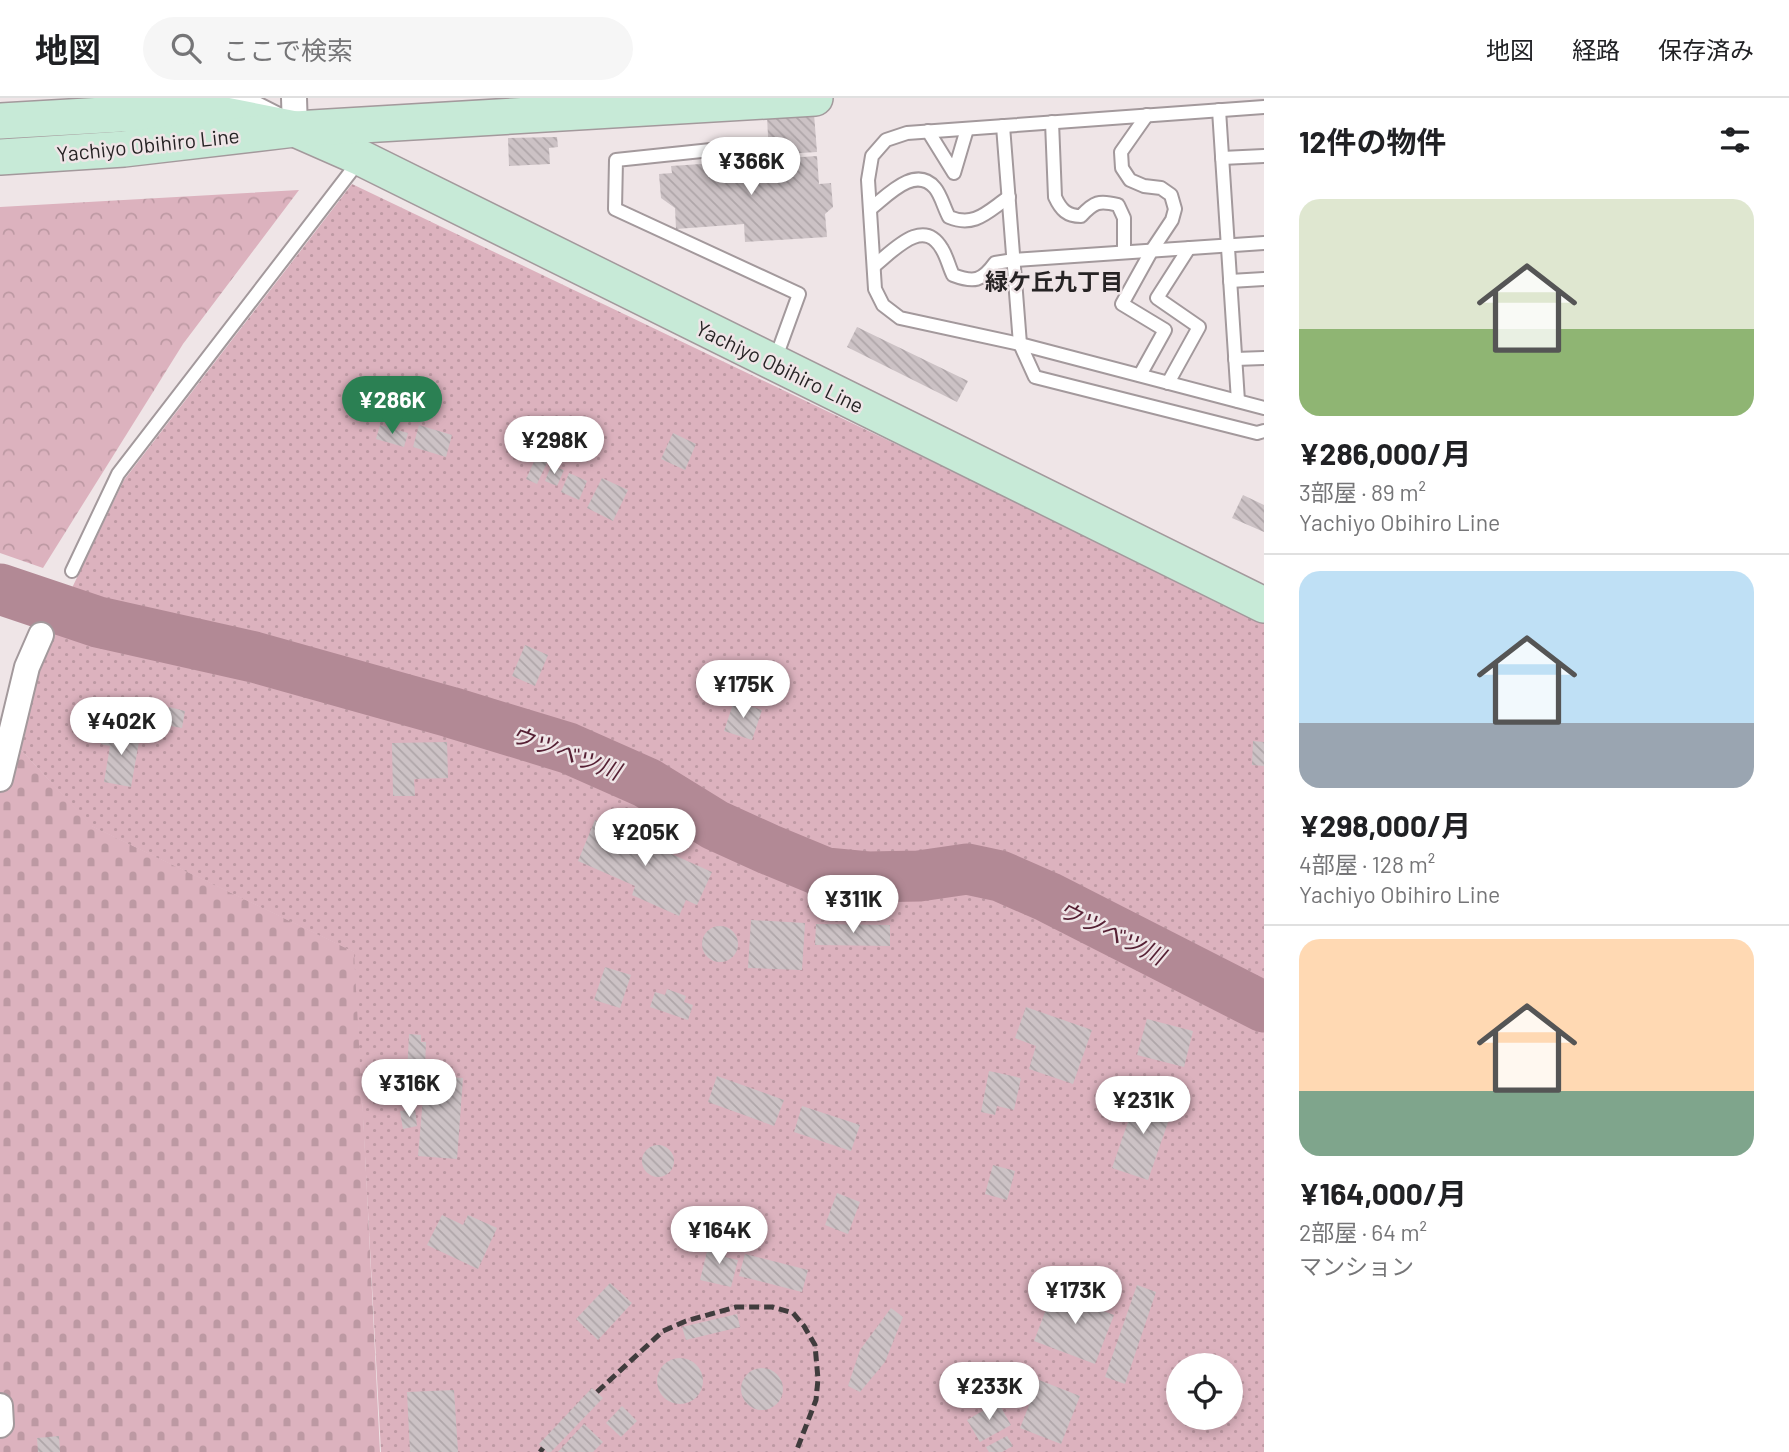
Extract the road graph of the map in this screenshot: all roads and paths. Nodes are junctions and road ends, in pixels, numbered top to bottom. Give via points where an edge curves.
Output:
1 (234, 98) edge
2 (815, 98) edge
3 (1264, 107) edge
4 (1219, 110) junction
5 (295, 113) edge
6 (1147, 116) junction
7 (0, 121) edge
8 (1052, 122) junction
9 (1003, 126) junction
10 (967, 129) junction
11 (928, 131) junction
12 (749, 146) dead end
13 (1264, 156) edge
14 (0, 157) edge
15 (361, 158) junction
16 (1222, 158) junction
17 (1009, 197) junction
18 (870, 209) junction
19 (1264, 243) edge
20 (1228, 245) junction
21 (1189, 248) junction
22 (1152, 250) junction
23 (1124, 253) junction
24 (1014, 260) junction
25 (874, 266) junction
26 (1264, 278) edge
27 (1230, 281) junction
28 (1020, 344) junction
29 (1264, 358) edge
30 (1235, 359) junction
31 (774, 362) junction
32 (1140, 375) junction
33 (1168, 383) junction
34 (1238, 401) junction
35 (1264, 408) edge
36 (1264, 431) edge
37 (72, 570) dead end
38 (1264, 606) edge
39 (41, 635) dead end
40 (0, 779) edge
41 (0, 1406) edge
42 (0, 1425) edge

1 - 5 street
2 - 5 main road
3 - 4 lane
4 - 6 lane
4 - 16 lane
5 - 7 main road, Yachiyo Obihiro Line via 210,111
5 - 14 main road, Yachiyo Obihiro Line via 124,149
5 - 15 main road, Yachiyo Obihiro Line
6 - 8 lane
6 - 22 lane via 1121,152 1122,169 1130,180 1171,195 1172,220
8 - 9 lane
8 - 23 lane via 1055,197 1060,207 1081,216 1100,202 1118,205 1124,218
9 - 10 lane
9 - 17 lane
10 - 11 lane
10 - 11 lane via 954,173
11 - 18 lane via 886,140 872,156
12 - 31 lane via 616,160 615,209 799,294
13 - 16 lane
15 - 31 main road, Yachiyo Obihiro Line
15 - 37 lane via 118,474
16 - 20 lane
17 - 18 lane via 975,220 960,222 949,217 927,180 914,179
17 - 24 lane
18 - 25 lane
19 - 20 lane
20 - 21 lane
20 - 27 lane
21 - 22 lane
21 - 33 lane via 1157,298 1199,327
22 - 23 lane
22 - 32 lane via 1122,304 1165,330
23 - 24 lane
24 - 25 lane via 995,263 975,280 964,279 953,275 943,251 924,234 910,237
24 - 28 lane
25 - 28 lane via 875,289 883,305 900,318
26 - 27 lane
27 - 30 lane
28 - 32 lane
28 - 36 lane via 1035,377 1257,433
29 - 30 lane
30 - 34 lane
31 - 38 main road, Yachiyo Obihiro Line
32 - 33 lane
33 - 34 lane
34 - 35 lane
39 - 40 street via 27,667
41 - 42 street

